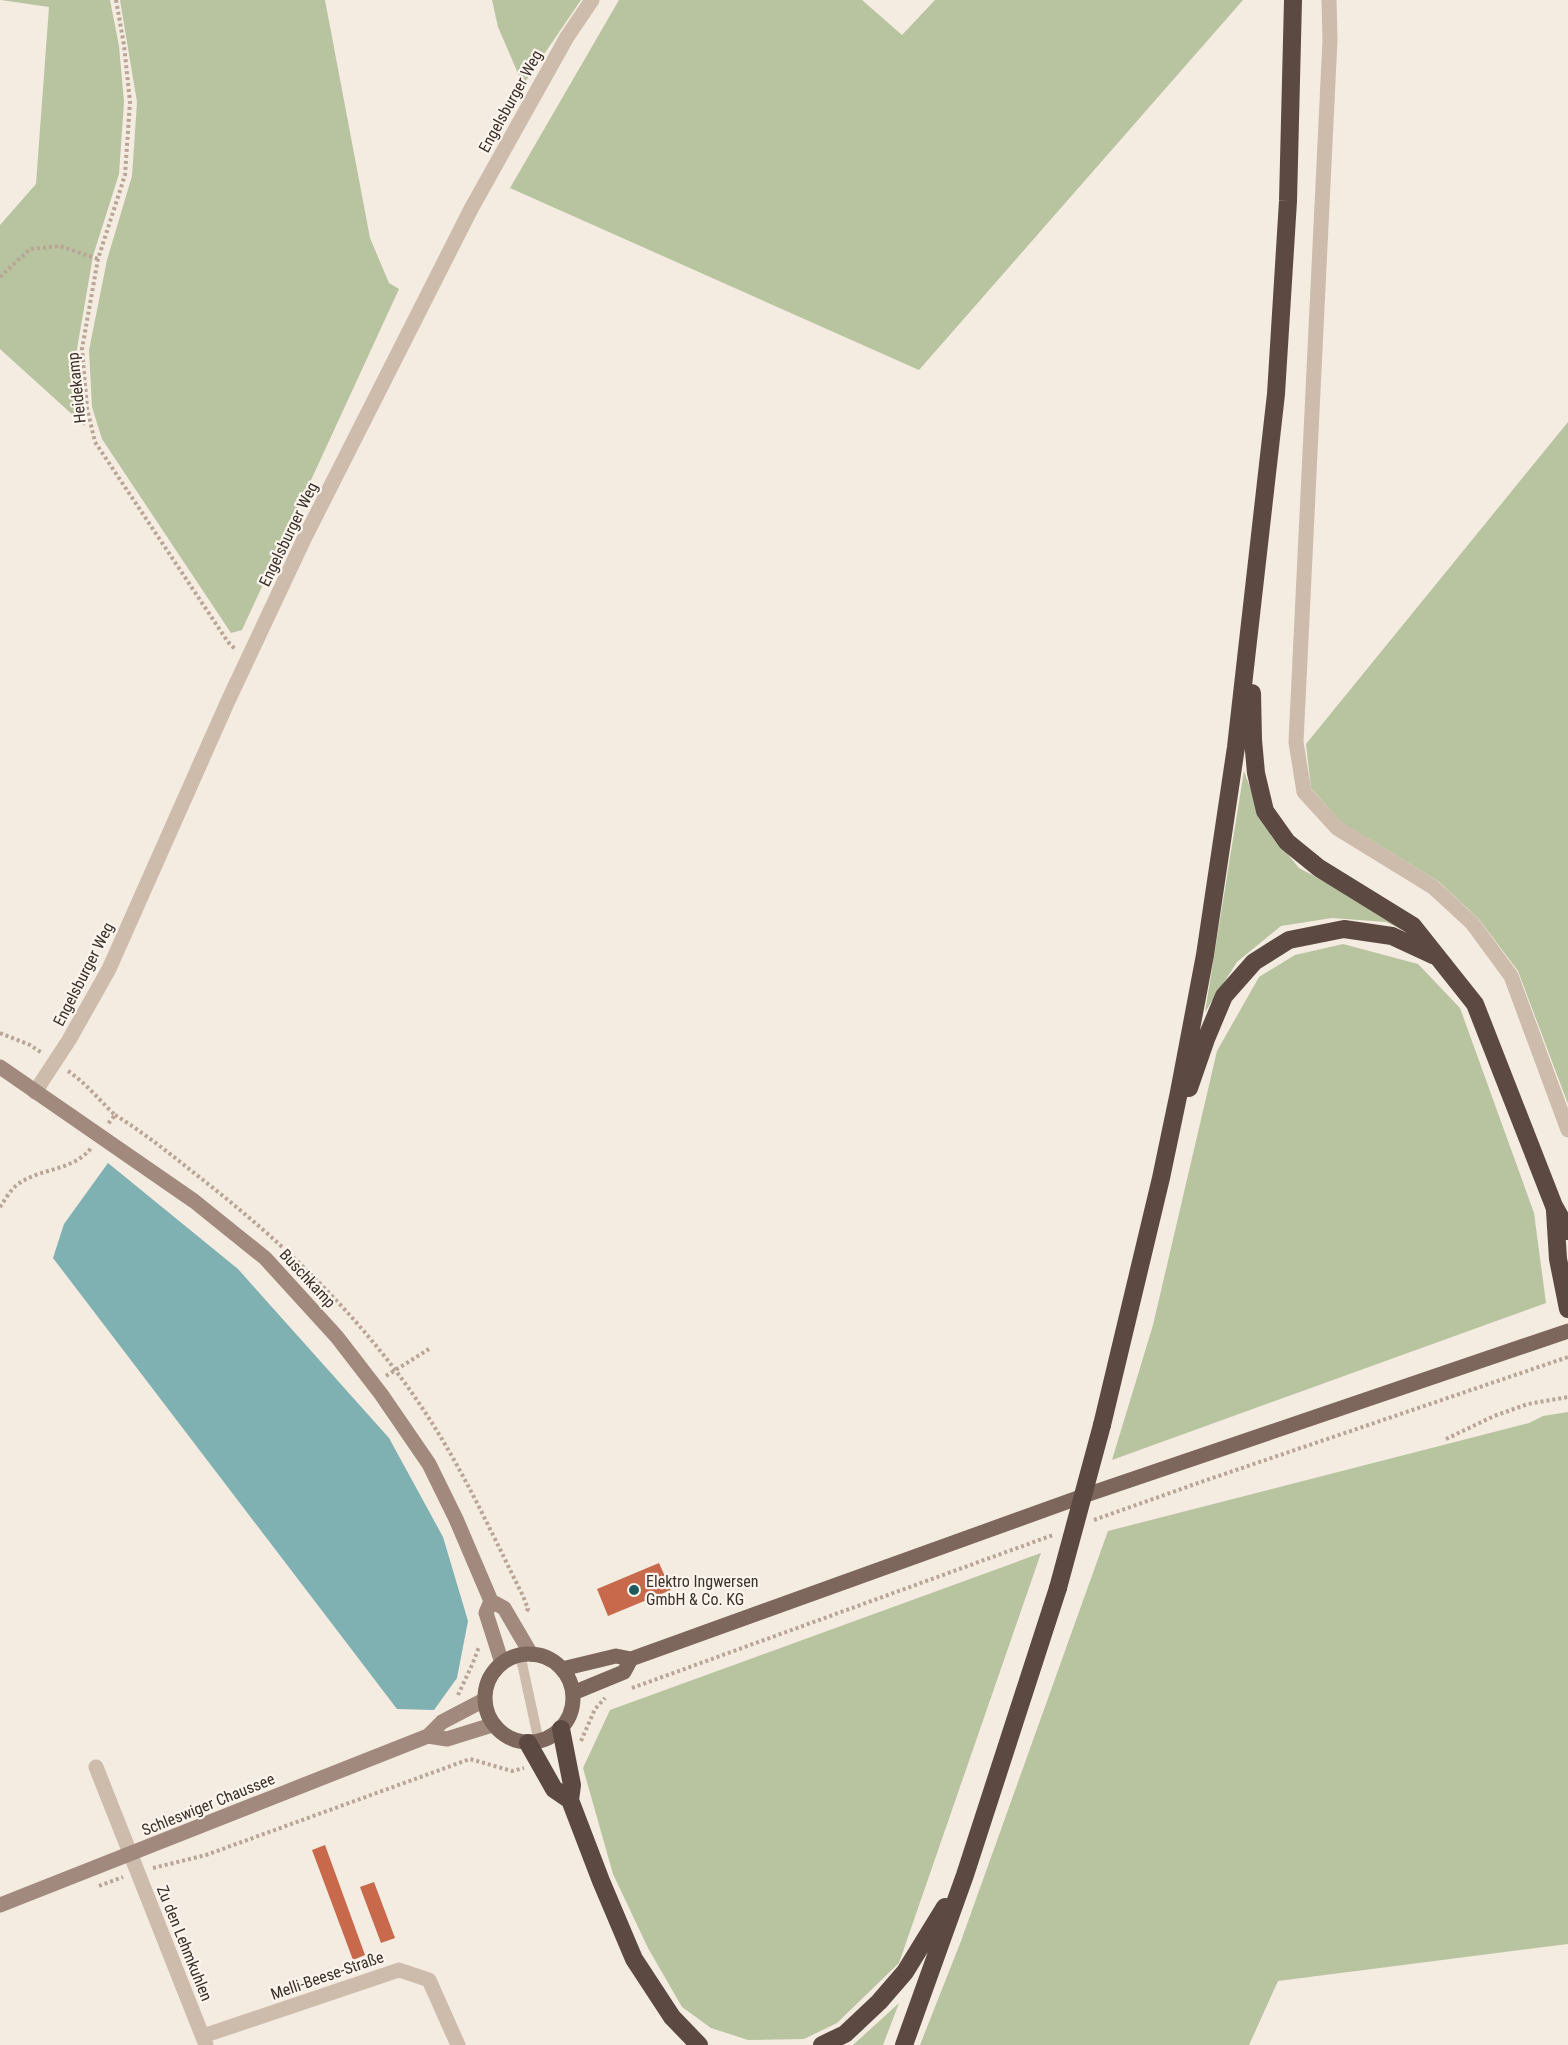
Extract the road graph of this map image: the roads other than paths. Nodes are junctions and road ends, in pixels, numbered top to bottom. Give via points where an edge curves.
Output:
1 (592, 0) edge
2 (1293, 0) edge
3 (1329, 0) edge
4 (1250, 634) junction
5 (1438, 957) junction
6 (0, 1067) edge
7 (35, 1092) junction
8 (1568, 1130) edge
9 (1168, 1146) junction
10 (1554, 1206) junction
11 (1568, 1231) edge
12 (1568, 1309) edge
13 (1568, 1331) edge
14 (490, 1601) junction
15 (526, 1654) junction
16 (631, 1659) junction
17 (502, 1663) junction
18 (562, 1669) junction
19 (573, 1693) junction
20 (484, 1700) junction
21 (492, 1725) junction
22 (561, 1729) junction
23 (428, 1736) junction
24 (533, 1743) junction
25 (96, 1767) dead end
26 (570, 1800) junction
27 (131, 1854) junction
28 (965, 1875) junction
29 (0, 1905) edge
30 (205, 2040) edge
31 (458, 2045) edge
32 (699, 2045) edge
33 (822, 2045) edge
34 (904, 2045) edge

1 - 7 street, Engelsburger Weg via 567,37 471,209 305,537 109,969
2 - 4 highway via 1288,201 1276,394
3 - 8 street via 1296,742 1304,792 1337,828 1433,887 1472,923 1511,976
4 - 5 highway via 1253,740 1265,810 1287,842 1319,868 1413,926
4 - 9 highway via 1205,956
5 - 9 highway via 1392,936 1344,929 1290,940 1254,962 1224,996
5 - 10 highway via 1475,1004
6 - 7 street, Buschkamp
7 - 14 street, Buschkamp via 194,1201 265,1258 337,1337 429,1464
9 - 28 highway, bridge via 1102,1425 1058,1587
10 - 11 highway
10 - 12 highway via 1558,1259
13 - 16 main road via 1086,1495
14 - 15 street, Buschkamp via 504,1608
14 - 17 street, Buschkamp via 486,1613
15 - 17 main road
15 - 18 main road via 552,1660
15 - 24 lane
16 - 18 main road via 616,1656
16 - 19 main road via 624,1672
17 - 20 main road via 492,1673
18 - 19 main road
19 - 22 main road via 569,1718
20 - 21 main road
20 - 23 street, Schleswiger Chaussee via 442,1722
21 - 23 street, Schleswiger Chaussee via 447,1738
21 - 24 main road via 515,1741
22 - 24 main road
22 - 26 highway via 572,1785
23 - 27 street, Schleswiger Chaussee
24 - 26 highway via 539,1764 554,1789
25 - 27 street, Zu den Lehmkuhlen
26 - 32 highway via 634,1959 672,2017
27 - 29 street, Schleswiger Chaussee
27 - 30 street, Zu den Lehmkuhlen
28 - 33 highway via 905,1972 845,2034
28 - 34 highway
30 - 31 street, Melli-Beese-Straße via 399,1970 429,1980

